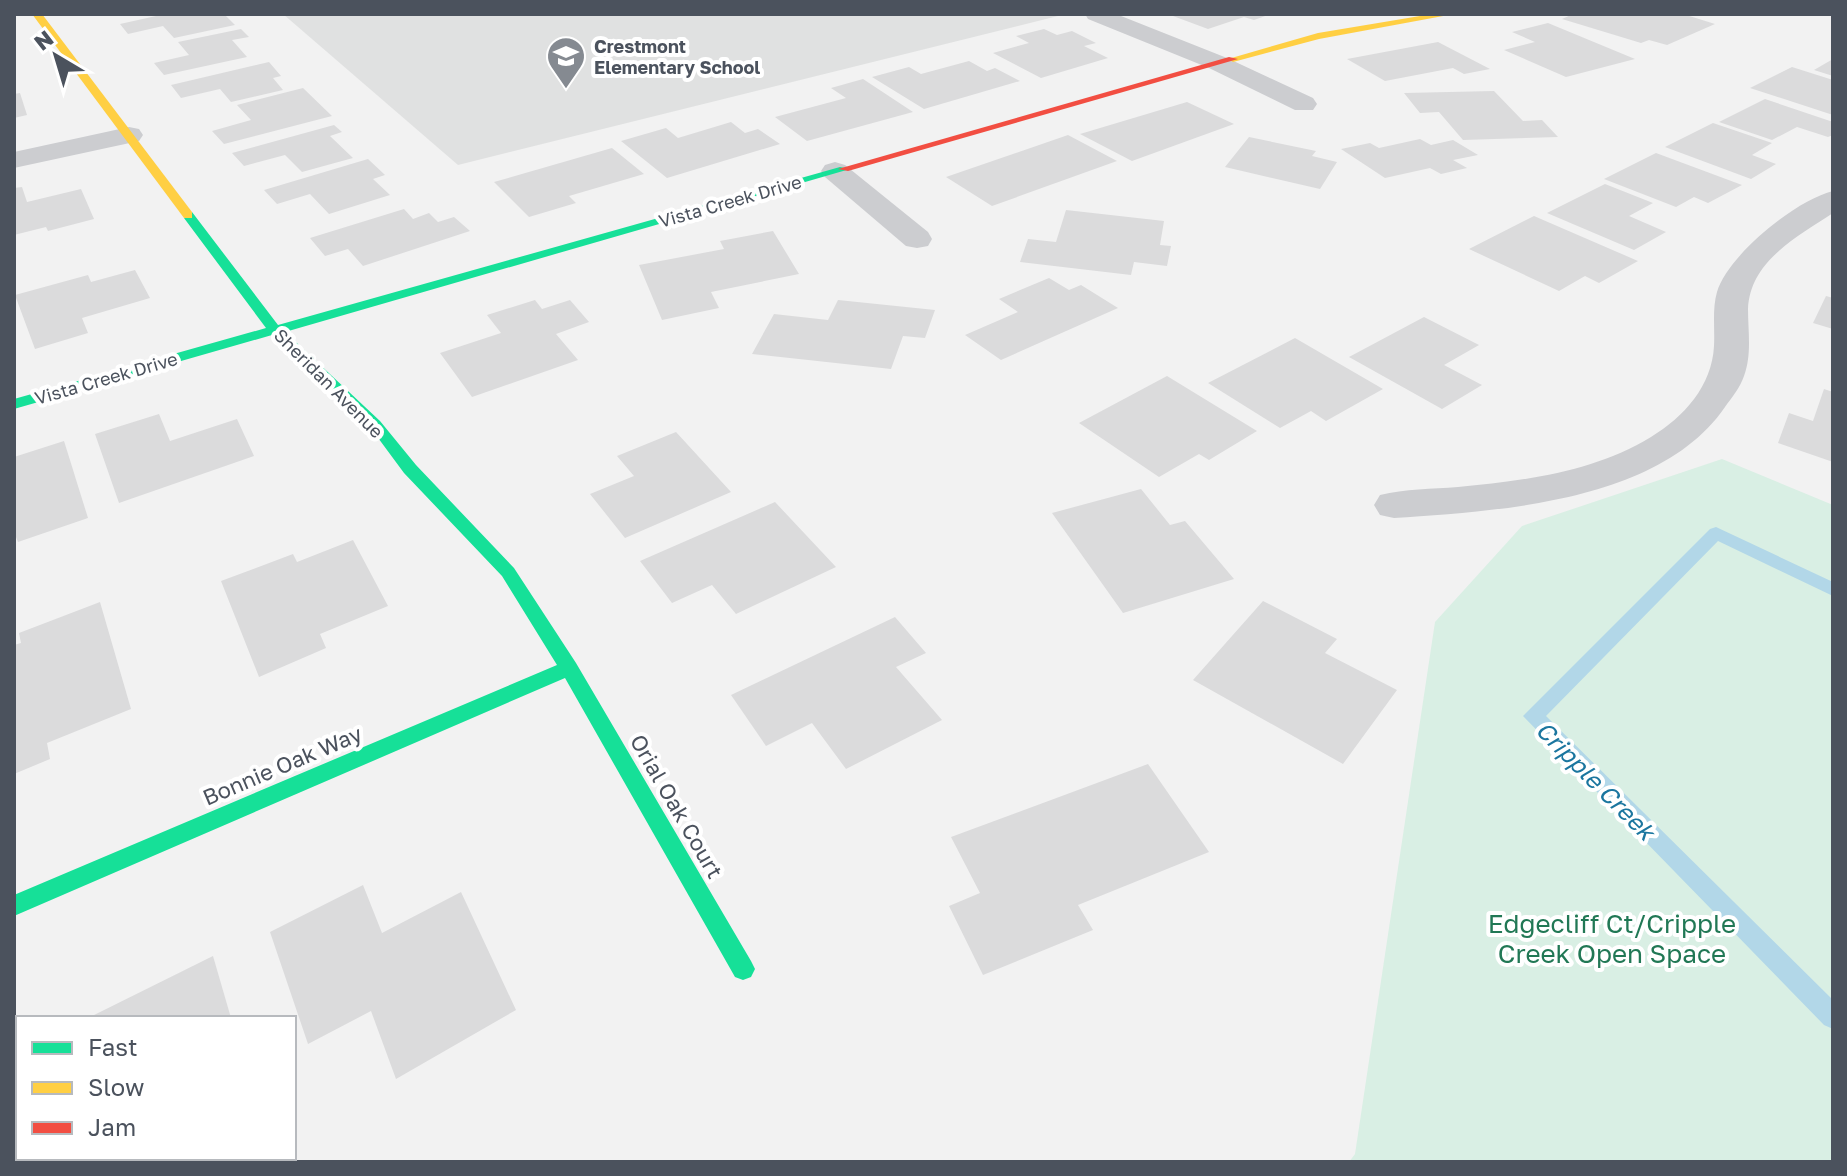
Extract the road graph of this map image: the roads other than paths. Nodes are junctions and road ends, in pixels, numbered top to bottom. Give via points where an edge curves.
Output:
1 (37, 14) edge
2 (1096, 14) edge
3 (1449, 14) edge
4 (1218, 63) junction
5 (1304, 104) dead end
6 (129, 135) junction
7 (14, 160) edge
8 (835, 171) junction
9 (1833, 200) edge
10 (917, 239) dead end
11 (275, 330) junction
12 (14, 404) edge
13 (1394, 505) dead end
14 (569, 668) junction
15 (14, 906) edge
16 (743, 969) dead end

1 - 6 street, Sheridan Avenue
2 - 4 street
3 - 4 street, Vista Creek Drive via 1318,36
4 - 5 street
4 - 8 street, Vista Creek Drive
6 - 7 street
6 - 11 street, Sheridan Avenue
8 - 10 street
8 - 11 street, Vista Creek Drive
9 - 13 street via 1747,265 1733,294 1733,346 1724,383 1699,419 1656,450 1562,486
11 - 12 street, Vista Creek Drive
11 - 14 street, Sheridan Avenue via 375,424 410,469 508,572
14 - 15 street, Bonnie Oak Way
14 - 16 street, Orial Oak Court

